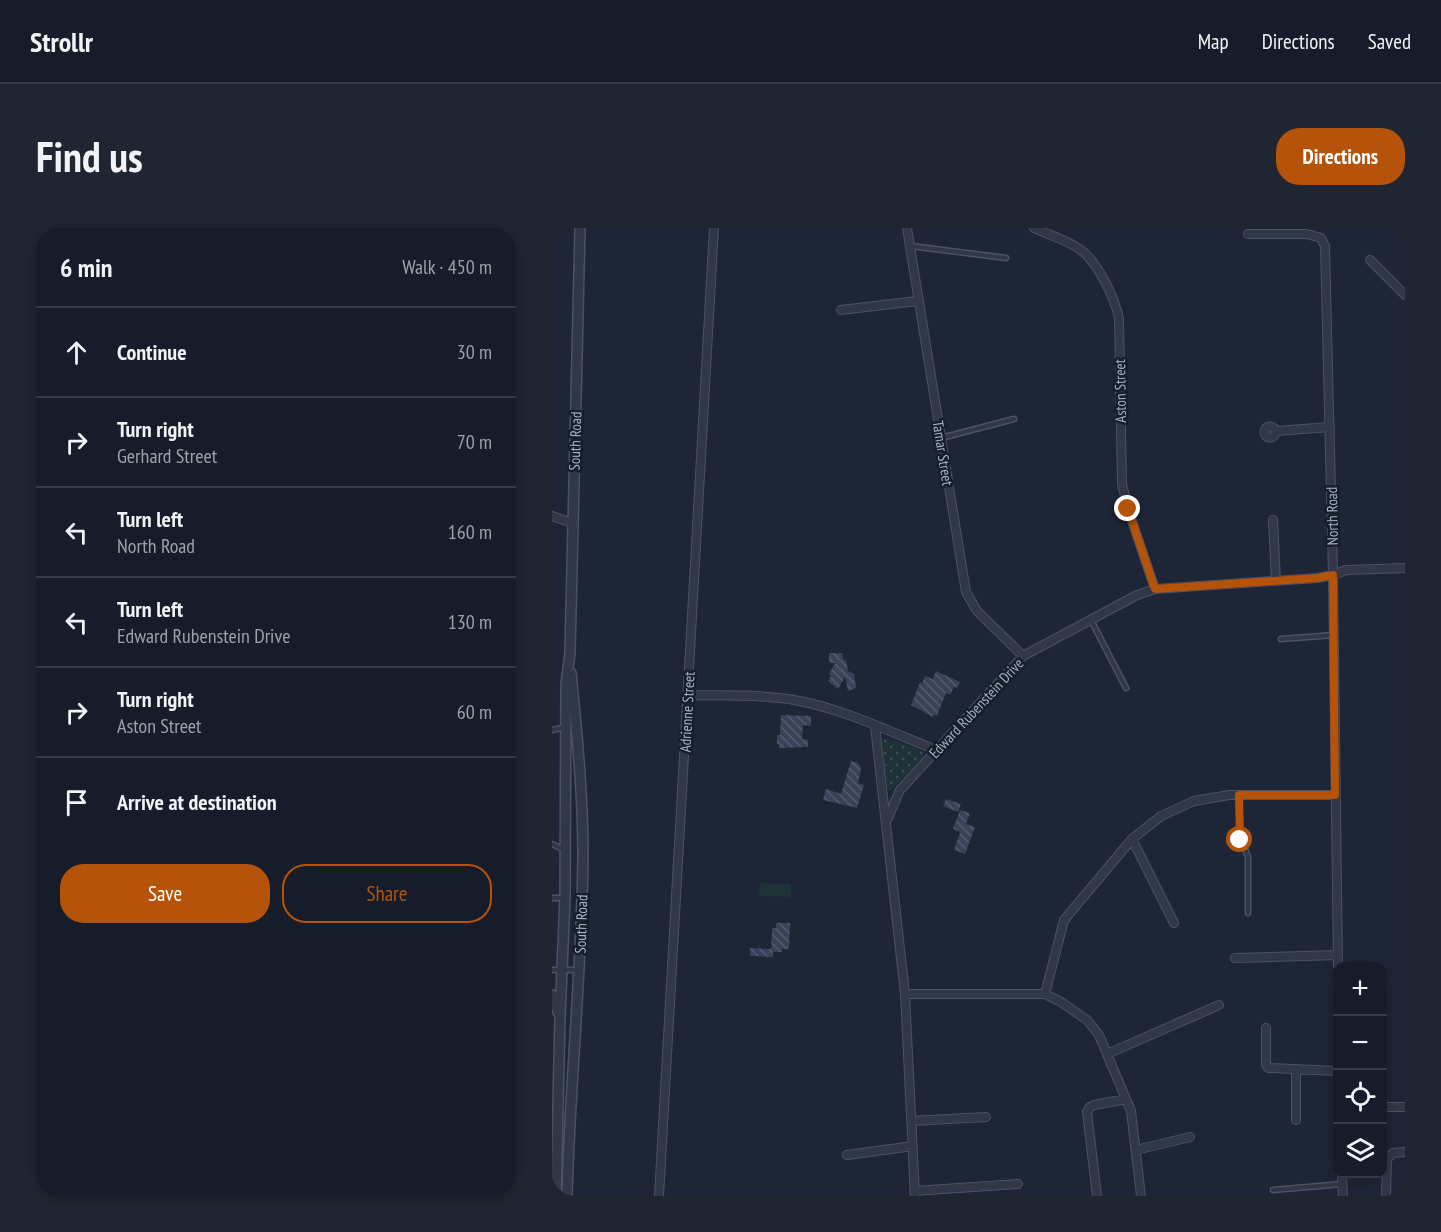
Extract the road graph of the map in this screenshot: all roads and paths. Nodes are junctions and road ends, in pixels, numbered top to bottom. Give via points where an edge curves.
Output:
1 (580, 228) edge
2 (714, 228) edge
3 (907, 228) edge
4 (1034, 228) edge
5 (1282, 231) edge
6 (1248, 234) dead end
7 (908, 245) junction
8 (1006, 258) dead end
9 (1370, 260) dead end
10 (1405, 295) edge
11 (917, 301) junction
12 (840, 310) dead end
13 (1014, 419) dead end
14 (1330, 427) junction
15 (1276, 431) dead end
16 (940, 438) junction
17 (552, 516) edge
18 (1273, 520) dead end
19 (572, 523) junction
20 (1405, 568) edge
21 (1333, 575) junction
22 (1276, 581) junction
23 (1155, 589) junction
24 (1091, 619) junction
25 (1334, 634) junction
26 (1281, 639) dead end
27 (570, 653) junction
28 (1023, 656) junction
29 (1126, 688) dead end
30 (688, 695) junction
31 (875, 726) junction
32 (566, 727) junction
33 (552, 730) edge
34 (936, 750) junction
35 (1239, 795) junction
36 (1335, 795) junction
37 (887, 820) junction
38 (1132, 839) junction
39 (552, 844) edge
40 (566, 850) junction
41 (552, 898) edge
42 (565, 898) junction
43 (1248, 913) dead end
44 (1174, 923) dead end
45 (1338, 955) junction
46 (1235, 958) dead end
47 (1338, 962) edge
48 (552, 970) edge
49 (562, 970) junction
50 (579, 970) junction
51 (552, 994) edge
52 (905, 994) junction
53 (1045, 994) junction
54 (1219, 1005) dead end
55 (560, 1017) junction
56 (1266, 1028) dead end
57 (1107, 1054) junction
58 (1296, 1070) junction
59 (1333, 1071) edge
60 (1126, 1099) junction
61 (1387, 1107) edge
62 (1405, 1107) edge
63 (986, 1117) dead end
64 (1296, 1120) dead end
65 (911, 1121) junction
66 (555, 1129) edge
67 (1190, 1137) dead end
68 (912, 1146) junction
69 (1136, 1150) junction
70 (1405, 1152) edge
71 (847, 1155) dead end
72 (1342, 1178) edge
73 (1018, 1184) dead end
74 (1342, 1184) junction
75 (1273, 1190) dead end
76 (915, 1194) edge
77 (556, 1196) edge
78 (567, 1196) edge
79 (659, 1196) edge
80 (1097, 1196) edge
81 (1141, 1196) edge
82 (1343, 1196) edge
83 (1386, 1196) edge

1 - 19 street, South Road
2 - 30 street, Adrienne Street
3 - 7 street, Tamar Street
4 - 23 street, Aston Street via 1072,245 1089,258 1117,309 1122,484
5 - 6 street
5 - 14 street, North Road via 1317,236 1325,246
7 - 8 lane
7 - 11 street, Tamar Street
9 - 10 street
11 - 12 street
11 - 16 street, Tamar Street
13 - 16 lane
14 - 15 street
14 - 21 street, North Road
16 - 28 street, Tamar Street via 966,592 977,611
17 - 19 street
18 - 22 street
19 - 27 street, South Road
20 - 21 street, Edward Rubenstein Drive via 1352,569
21 - 22 street, Edward Rubenstein Drive
21 - 25 street, North Road
22 - 23 street, Edward Rubenstein Drive
23 - 24 street, Edward Rubenstein Drive
24 - 28 street, Edward Rubenstein Drive
24 - 29 lane
25 - 26 lane
25 - 36 street, North Road
27 - 32 street, South Road
27 - 50 street, South Road via 582,799
28 - 34 street, Edward Rubenstein Drive
30 - 31 street via 791,699
30 - 79 street, Adrienne Street
31 - 34 street
31 - 37 street, Edward Rubenstein Drive
32 - 33 lane
32 - 40 street, South Road
34 - 37 street, Edward Rubenstein Drive via 900,790
35 - 36 street
35 - 38 street via 1209,797 1176,808
35 - 43 lane via 1240,840 1248,857
36 - 45 street, North Road
37 - 52 street, Edward Rubenstein Drive
38 - 44 street
38 - 53 street via 1064,920
39 - 40 lane
40 - 42 street, South Road
41 - 42 lane
42 - 49 street, South Road
45 - 46 street
45 - 47 street, North Road
48 - 49 lane
49 - 50 lane
49 - 55 street, South Road
50 - 78 street, South Road
51 - 55 street
52 - 53 street
52 - 65 street, Edward Rubenstein Drive
53 - 57 street via 1087,1020
54 - 57 street
55 - 66 street, South Road
56 - 58 street via 1266,1067
57 - 60 street
58 - 59 street
58 - 64 street
60 - 69 street
60 - 80 street via 1094,1105 1087,1112
61 - 62 street
63 - 65 street
65 - 68 street, Edward Rubenstein Drive
66 - 77 street, South Road
67 - 69 street
68 - 71 street
68 - 76 street, Edward Rubenstein Drive
69 - 81 street
70 - 83 street via 1387,1159
72 - 74 street
73 - 76 street
74 - 75 lane
74 - 82 street

